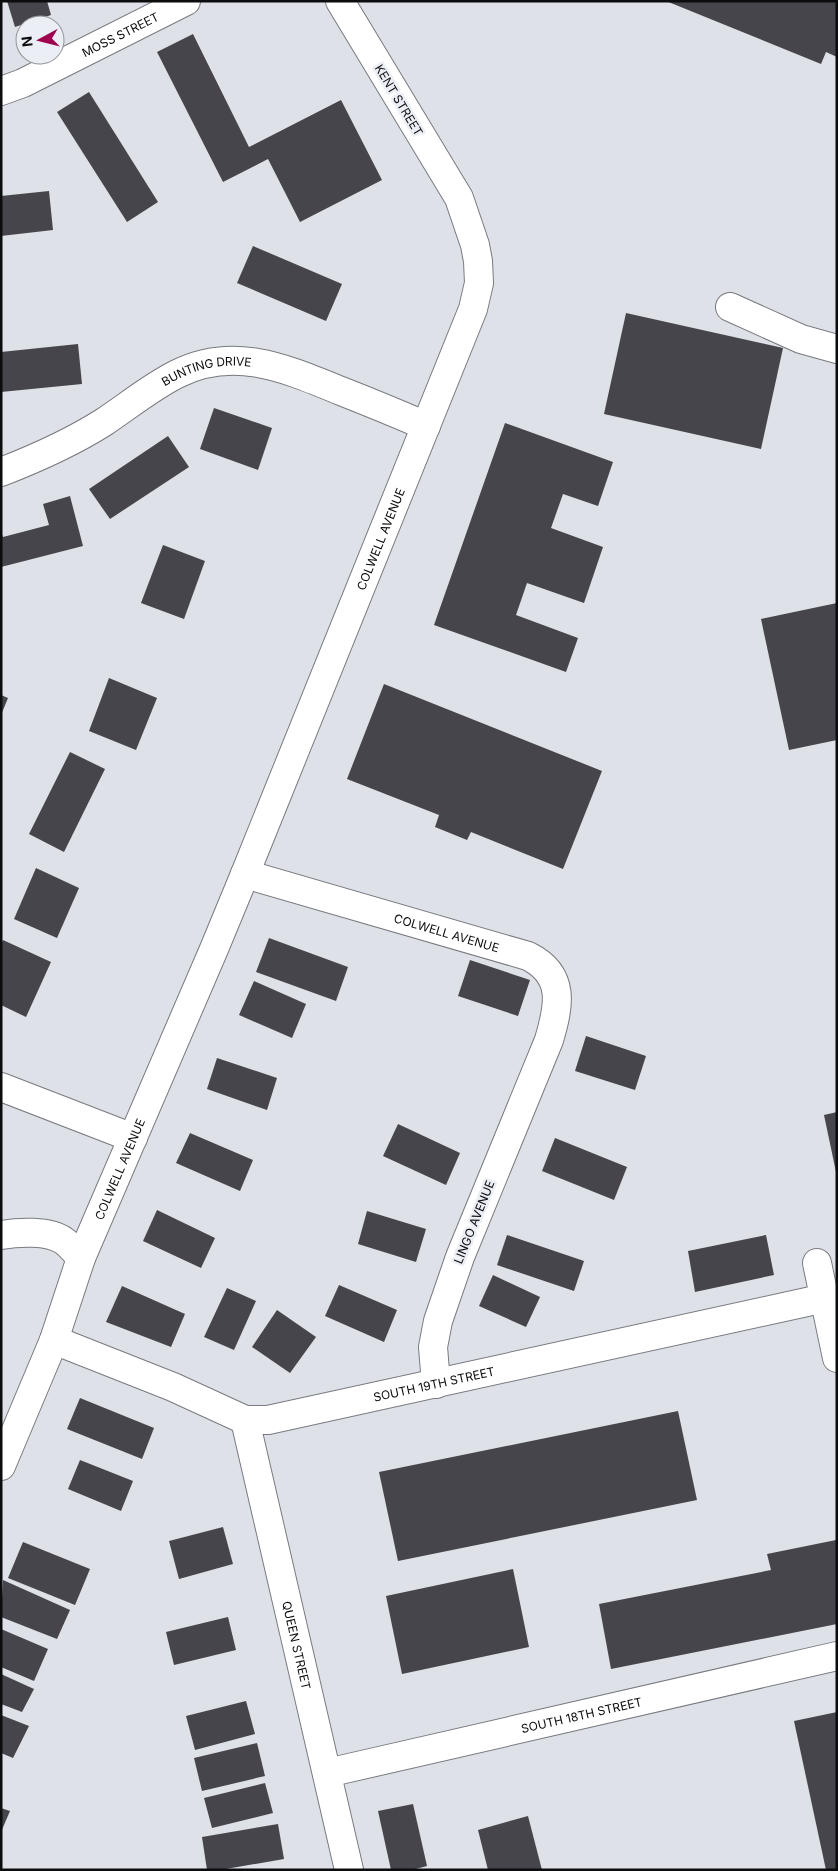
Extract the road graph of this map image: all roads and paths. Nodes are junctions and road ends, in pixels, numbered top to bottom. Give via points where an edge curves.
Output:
1 (186, 1) edge
2 (340, 1) edge
3 (1, 91) edge
4 (459, 198) joint
5 (730, 307) dead end
6 (837, 349) edge
7 (426, 426) junction
8 (1, 472) edge
9 (245, 874) junction
10 (538, 1066) joint
11 (1, 1087) edge
12 (133, 1138) junction
13 (1, 1236) edge
14 (82, 1258) junction
15 (817, 1263) dead end
16 (825, 1298) junction
17 (54, 1340) junction
18 (836, 1344) edge
19 (436, 1384) junction
20 (245, 1420) junction
21 (1, 1466) edge
22 (837, 1656) edge
23 (327, 1772) junction
24 (349, 1870) edge

1 - 3 street, MOSS STREET via 23,84
2 - 4 street, KENT STREET
4 - 7 street, COLWELL AVENUE via 475,246 479,283 473,309
5 - 6 street via 801,339
7 - 8 street, BUNTING DRIVE via 275,365 233,361 208,363 178,373 157,385 72,442
7 - 9 street, COLWELL AVENUE
9 - 10 street, COLWELL AVENUE via 536,960 550,972 558,993 556,1016
9 - 12 street, COLWELL AVENUE
10 - 19 street, LINGO AVENUE via 460,1257 438,1321 433,1347
11 - 12 street
12 - 14 street, COLWELL AVENUE
13 - 14 street via 45,1235 63,1240
14 - 17 street, COLWELL AVENUE
15 - 16 street
16 - 18 street
16 - 19 street, SOUTH 19TH STREET
17 - 20 street, SOUTH 19TH STREET via 174,1387
17 - 21 street, COLWELL AVENUE
19 - 20 street, SOUTH 19TH STREET via 268,1420
20 - 23 street, QUEEN STREET
22 - 23 street, SOUTH 18TH STREET
23 - 24 street, QUEEN STREET

